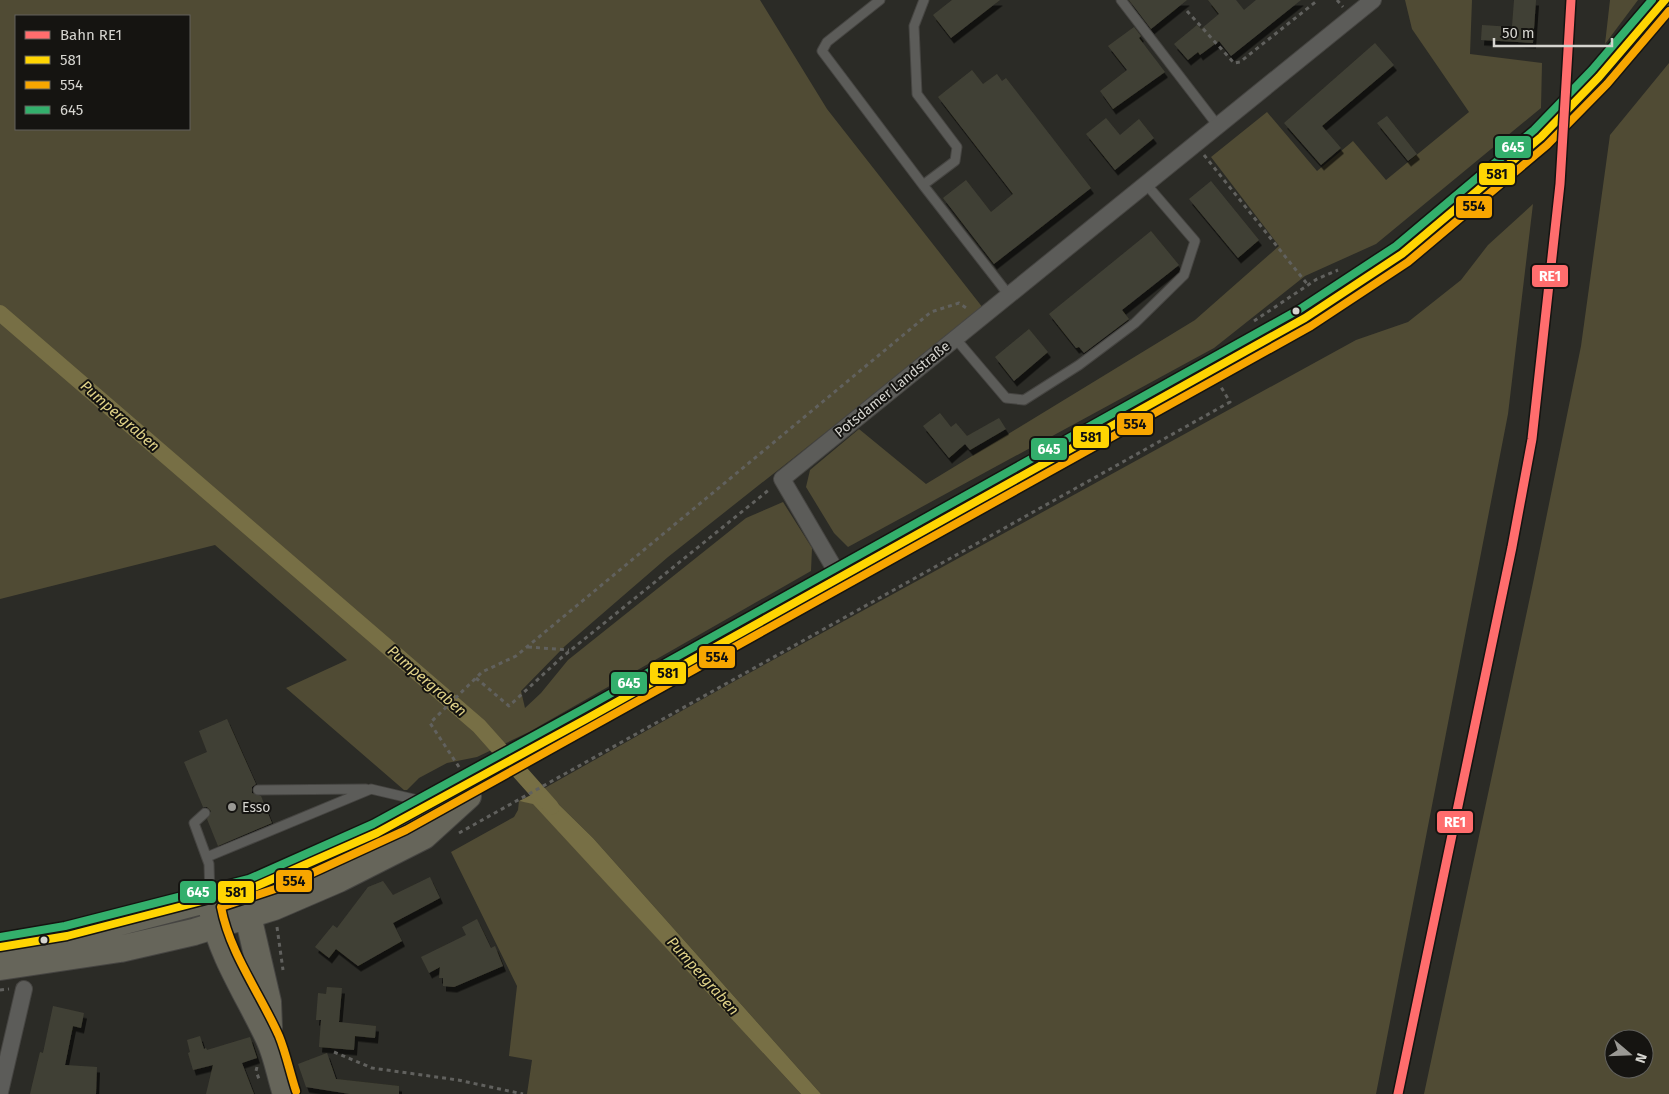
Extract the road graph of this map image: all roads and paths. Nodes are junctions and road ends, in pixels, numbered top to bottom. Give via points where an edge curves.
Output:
1 (880, 0) edge
2 (924, 0) edge
3 (1121, 0) edge
4 (1318, 0) edge
5 (1373, 0) edge
6 (1665, 0) edge
7 (1187, 11) dead end
8 (1218, 126) junction
9 (1195, 145) junction
10 (1146, 184) junction
11 (923, 185) junction
12 (1308, 286) dead end
13 (1008, 294) junction
14 (980, 317) junction
15 (955, 338) junction
16 (1230, 402) dead end
17 (782, 479) junction
18 (840, 578) junction
19 (527, 647) junction
20 (569, 650) junction
21 (476, 678) junction
22 (460, 768) dead end
23 (497, 768) junction
24 (371, 789) junction
25 (258, 790) dead end
26 (516, 802) dead end
27 (433, 804) junction
28 (205, 812) dead end
29 (207, 857) junction
30 (218, 897) junction
31 (248, 916) junction
32 (215, 926) junction
33 (0, 947) edge
34 (0, 967) edge
35 (24, 989) dead end
36 (270, 1041) junction
37 (334, 1052) dead end
38 (0, 1092) edge
39 (286, 1094) edge
40 (524, 1094) edge

1 - 11 lane via 826,42 822,51
2 - 11 lane via 914,26 917,94 957,147 955,161
3 - 8 lane
4 - 7 path via 1240,62 1234,63
5 - 8 street, Potsdamer Landstraße
6 - 18 main road via 1541,137 1402,254 1305,318
8 - 9 street, Potsdamer Landstraße
9 - 10 street, Potsdamer Landstraße
9 - 12 path
10 - 13 street, Potsdamer Landstraße
10 - 15 lane via 1195,241 1184,275 1135,323 1079,365 1024,400 1006,398
11 - 13 lane
13 - 14 street, Potsdamer Landstraße
14 - 15 street, Potsdamer Landstraße
14 - 19 path via 959,303 931,312
15 - 17 street, Potsdamer Landstraße
16 - 26 path
17 - 18 street
17 - 20 path
18 - 23 main road
19 - 20 path
19 - 21 path
20 - 21 path via 509,706
21 - 22 path via 430,723
23 - 27 main road
23 - 31 main road via 424,836 339,879
24 - 25 lane
24 - 27 lane
24 - 29 lane
27 - 30 main road via 330,856 280,877
28 - 29 lane via 194,822
29 - 30 lane
30 - 31 main road via 239,904
30 - 32 main road
30 - 33 main road via 67,936
31 - 32 main road
31 - 36 main road via 268,1002
32 - 34 main road via 120,950
32 - 36 main road
35 - 38 street
36 - 39 main road
37 - 40 path via 372,1068 458,1080

